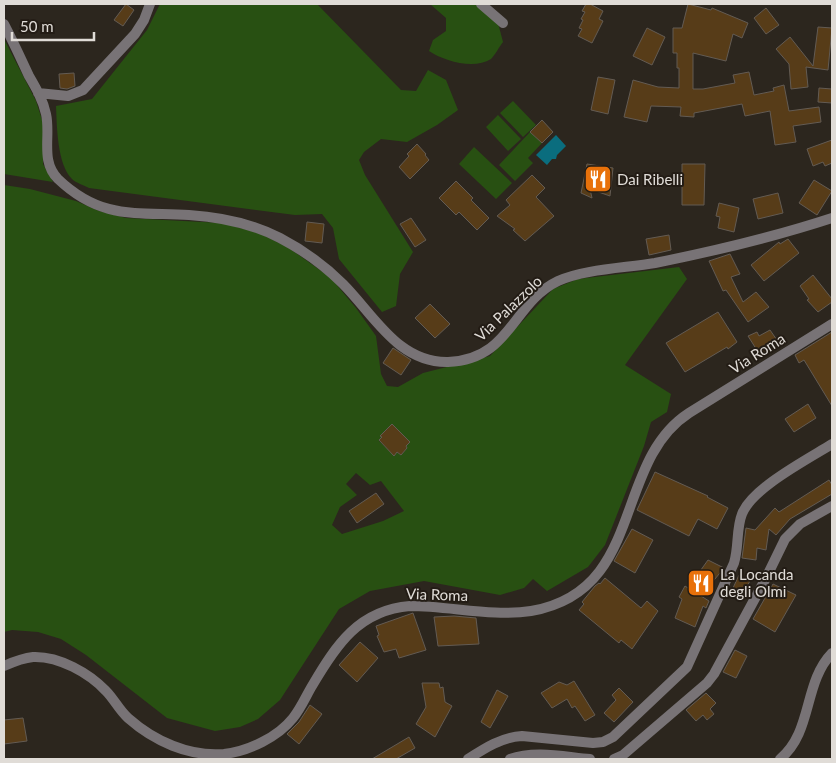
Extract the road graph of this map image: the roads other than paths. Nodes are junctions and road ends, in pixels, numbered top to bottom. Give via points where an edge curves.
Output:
1 (150, 4) edge
2 (481, 4) edge
3 (503, 23) dead end
4 (4, 24) edge
5 (38, 93) junction
6 (832, 218) edge
7 (832, 324) edge
8 (832, 444) edge
9 (832, 506) edge
10 (832, 653) edge
11 (4, 666) edge
12 (468, 759) edge
13 (510, 759) edge
14 (590, 759) edge
15 (614, 759) edge
16 (780, 759) edge

1 - 5 street via 135,34 83,90 68,96
2 - 3 street
4 - 5 street, Via Palazzolo
5 - 6 street, Via Palazzolo via 47,116 50,168 74,192 100,207 118,212 209,217 274,235 335,276 397,344 416,356 442,362 459,361 484,353 501,340 540,294 564,279 706,253
7 - 11 street, Via Roma via 670,428 647,466 611,554 578,593 556,604 523,612 410,606 369,619 341,642 287,725 249,747 216,754 177,747 137,726 99,684 70,666 37,657
8 - 12 street via 774,481 745,508 739,523 734,563 690,662 613,737 593,743 512,737
9 - 15 street via 800,524 785,539 708,683 624,755
10 - 16 street via 819,672 799,736
13 - 14 street via 534,755

